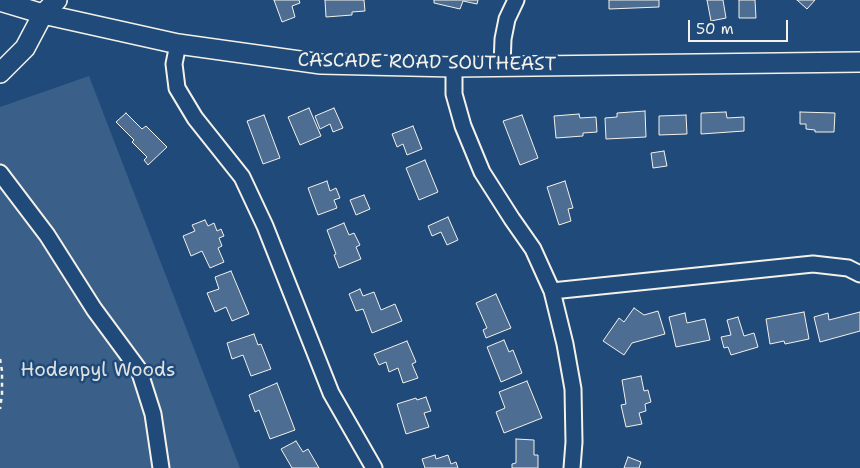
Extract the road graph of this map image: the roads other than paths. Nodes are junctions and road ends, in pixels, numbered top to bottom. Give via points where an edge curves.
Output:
1 (57, 0) edge
2 (516, 0) edge
3 (0, 1) edge
4 (43, 14) junction
5 (178, 44) junction
6 (860, 62) edge
7 (502, 66) junction
8 (454, 67) junction
9 (0, 73) edge
10 (0, 173) edge
11 (860, 274) edge
12 (552, 291) junction
13 (161, 468) edge
14 (374, 468) edge
15 (572, 468) edge

1 - 4 main road
2 - 7 street via 507,19
3 - 4 main road, CASCADE ROAD SOUTHEAST
4 - 5 main road, CASCADE ROAD SOUTHEAST
4 - 9 main road via 25,48
5 - 8 main road, CASCADE ROAD SOUTHEAST via 320,64
5 - 14 street via 174,64 177,88 195,118 242,178 265,226 331,393
6 - 7 main road, CASCADE ROAD SOUTHEAST
7 - 8 main road, CASCADE ROAD SOUTHEAST
8 - 12 street via 456,102 482,172 533,249
10 - 13 street via 47,235 94,309 139,370 153,414
11 - 12 street via 848,268 813,264
12 - 15 street via 573,389

